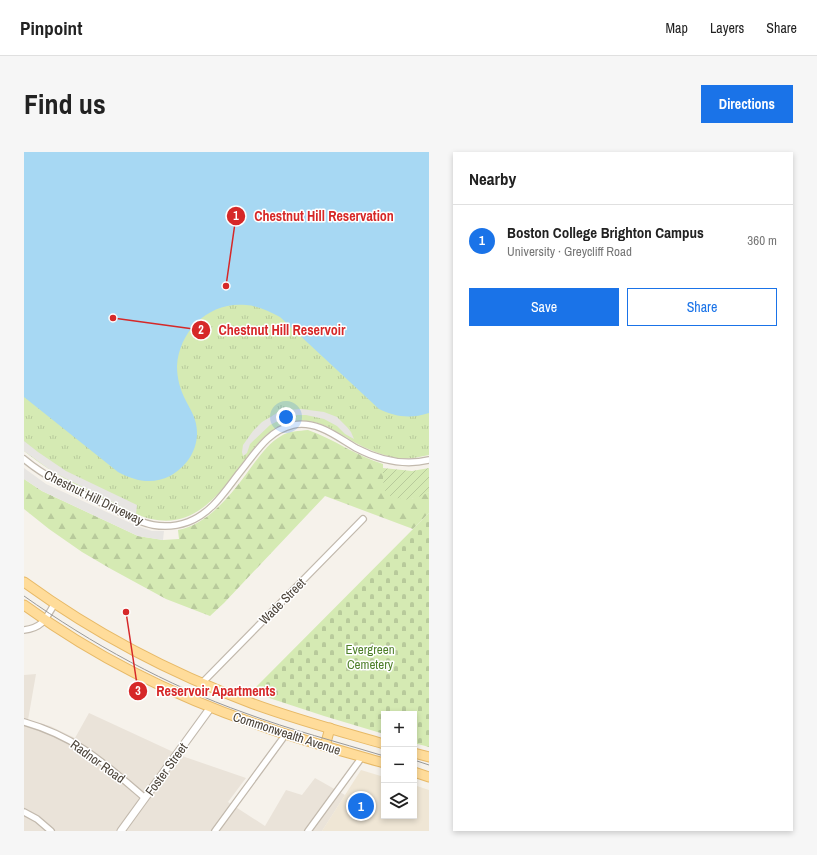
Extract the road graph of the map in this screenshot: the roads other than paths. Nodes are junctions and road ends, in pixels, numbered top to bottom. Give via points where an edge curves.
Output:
1 (24, 459) edge
2 (429, 460) edge
3 (363, 519) dead end
4 (24, 582) edge
5 (55, 604) junction
6 (24, 605) edge
7 (45, 620) junction
8 (24, 630) edge
9 (202, 683) junction
10 (211, 708) junction
11 (24, 722) edge
12 (330, 728) junction
13 (286, 734) junction
14 (381, 743) edge
15 (325, 746) junction
16 (417, 754) edge
17 (362, 757) junction
18 (429, 757) edge
19 (381, 762) edge
20 (417, 773) edge
21 (429, 777) edge
22 (145, 798) junction
23 (24, 812) edge
24 (51, 831) edge
25 (121, 831) edge
26 (215, 831) edge
27 (308, 831) edge

1 - 2 street, Chestnut Hill Driveway via 64,485 133,518 162,526 188,522 204,513 217,501 268,437 293,425 308,425 322,429 364,452 385,460 405,463
3 - 9 street, Wade Street
4 - 5 main road, Commonwealth Avenue
5 - 7 street
5 - 9 main road, Commonwealth Avenue via 126,647
6 - 7 main road, Commonwealth Avenue
7 - 8 street via 35,628
7 - 10 main road, Commonwealth Avenue via 132,671
9 - 12 main road, Commonwealth Avenue via 270,710
10 - 13 main road, Commonwealth Avenue
10 - 22 street, Foster Street
11 - 22 street, Radnor Road via 40,726 82,747
12 - 14 main road, Commonwealth Avenue
12 - 15 main road
13 - 15 main road, Commonwealth Avenue
13 - 26 street
15 - 17 main road, Commonwealth Avenue
16 - 18 main road
17 - 19 main road, Commonwealth Avenue
17 - 27 street
20 - 21 main road
22 - 25 street, Foster Street
23 - 24 street

